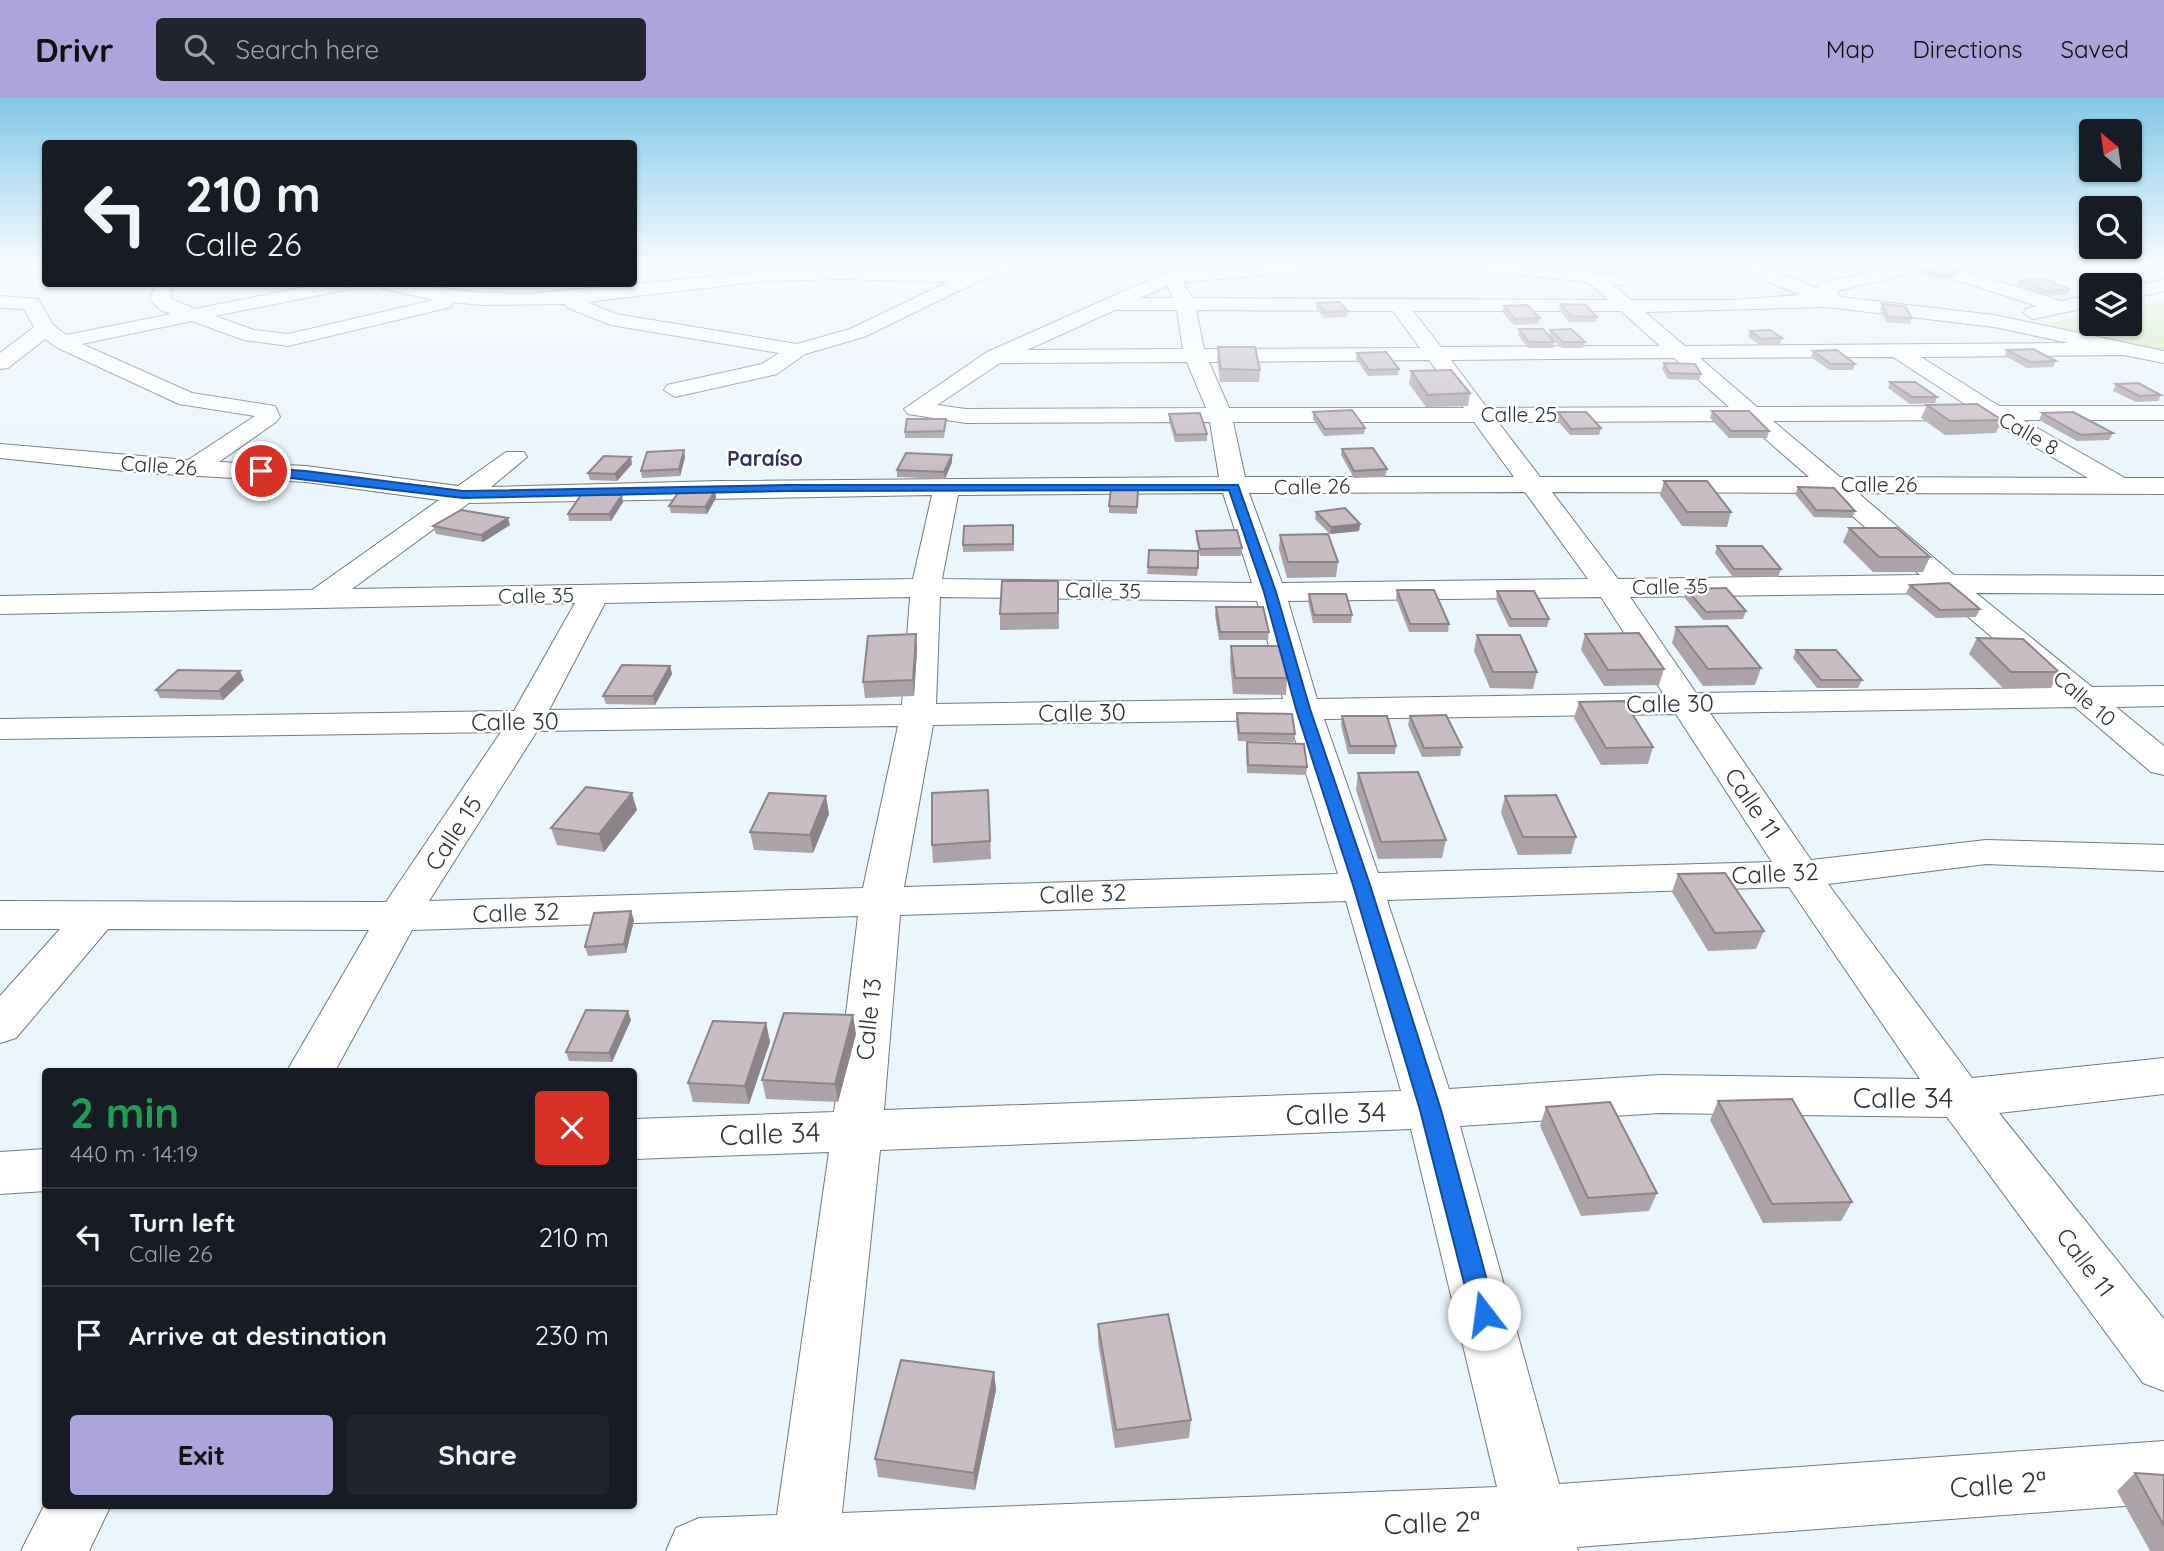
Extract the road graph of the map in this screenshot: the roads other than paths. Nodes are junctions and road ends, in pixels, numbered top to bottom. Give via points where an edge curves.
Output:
1 (51, 332) edge
2 (76, 332) edge
3 (240, 332) edge
4 (323, 332) edge
5 (688, 332) edge
6 (859, 332) edge
7 (1050, 332) edge
8 (1189, 332) edge
9 (1418, 332) edge
10 (1667, 332) edge
11 (2043, 332) edge
12 (53, 335) junction
13 (2122, 349) junction
14 (798, 350) junction
15 (1898, 351) junction
16 (1684, 353) junction
17 (1434, 354) junction
18 (1195, 355) junction
19 (995, 357) junction
20 (2164, 358) edge
21 (0, 363) edge
22 (675, 390) dead end
23 (1993, 413) junction
24 (2164, 413) edge
25 (1480, 414) junction
26 (1750, 414) junction
27 (1220, 415) junction
28 (0, 451) edge
29 (515, 457) dead end
30 (194, 467) junction
31 (1832, 484) junction
32 (1534, 485) junction
33 (2120, 485) junction
34 (2164, 486) edge
35 (1234, 487) junction
36 (946, 489) junction
37 (463, 495) junction
38 (2164, 509) edge
39 (1947, 584) junction
40 (2164, 585) edge
41 (1609, 587) junction
42 (926, 588) junction
43 (1270, 592) junction
44 (595, 594) junction
45 (321, 598) junction
46 (0, 605) edge
47 (2164, 696) edge
48 (2084, 697) junction
49 (1686, 703) junction
50 (1303, 709) junction
51 (918, 715) junction
52 (526, 721) junction
53 (0, 729) edge
54 (2164, 765) edge
55 (2164, 858) edge
56 (1800, 874) junction
57 (1362, 885) junction
58 (881, 899) junction
59 (0, 915) edge
60 (398, 916) junction
61 (95, 917) junction
62 (0, 1026) edge
63 (313, 1068) edge
64 (2164, 1076) edge
65 (1960, 1098) junction
66 (1431, 1110) junction
67 (857, 1130) junction
68 (637, 1139) edge
69 (42, 1170) edge
70 (0, 1173) edge
71 (2164, 1364) edge
72 (2164, 1472) edge
73 (77, 1509) edge
74 (1541, 1534) edge
75 (805, 1549) edge
76 (54, 1551) edge
77 (699, 1551) edge

1 - 12 street
2 - 12 street
3 - 4 street via 288,340
5 - 14 street
6 - 14 street
7 - 19 street
8 - 18 street
9 - 17 street, Calle 11
10 - 16 street, Calle 10
11 - 13 street
12 - 21 street
12 - 30 street via 187,399 267,411 261,423
13 - 15 street
13 - 20 street
14 - 22 street via 769,369
15 - 16 street
15 - 23 street, Calle 8
16 - 17 street
16 - 26 street, Calle 10
17 - 18 street
17 - 25 street, Calle 11
18 - 19 street
18 - 27 street
19 - 27 street, Calle 25 via 916,409 966,416
23 - 24 street, Calle 25
23 - 26 street, Calle 25
23 - 33 street, Calle 8
25 - 26 street, Calle 25
25 - 27 street, Calle 25
25 - 32 street, Calle 11
26 - 31 street, Calle 10
27 - 35 street
28 - 30 street, Calle 26
29 - 37 street
30 - 37 street, Calle 26 via 306,474
31 - 32 street, Calle 26
31 - 33 street, Calle 26
31 - 39 street, Calle 10
32 - 35 street, Calle 26
32 - 41 street, Calle 11
33 - 34 street, Calle 26
33 - 38 street, Calle 8
35 - 36 street, Calle 26
35 - 43 street
36 - 37 street, Calle 26
36 - 42 street, Calle 13
37 - 45 street
39 - 40 street, Calle 35
39 - 41 street, Calle 35
39 - 48 street, Calle 10
41 - 43 street, Calle 35
41 - 49 street, Calle 11
42 - 43 street, Calle 35
42 - 44 street, Calle 35
42 - 51 street, Calle 13
43 - 50 street
44 - 45 street, Calle 35
44 - 52 street, Calle 15
45 - 46 street, Calle 35
47 - 48 street, Calle 30
48 - 49 street, Calle 30
48 - 54 street, Calle 10
49 - 50 street, Calle 30
49 - 56 street, Calle 11
50 - 51 street, Calle 30
50 - 57 street
51 - 52 street, Calle 30
51 - 58 street, Calle 13
52 - 53 street, Calle 30
52 - 60 street, Calle 15
55 - 56 street, Calle 32 via 1986,852
56 - 57 street, Calle 32
56 - 65 street, Calle 11
57 - 58 street, Calle 32
57 - 66 street
58 - 60 street, Calle 32
58 - 67 street, Calle 13
59 - 61 street, Calle 32
60 - 61 street, Calle 32
60 - 63 street, Calle 15
61 - 62 street
64 - 65 street, Calle 34
65 - 66 street, Calle 34 via 1660,1094
65 - 71 street, Calle 11
66 - 67 street, Calle 34
66 - 74 street
67 - 68 street, Calle 34
67 - 75 street, Calle 13
69 - 70 street
72 - 74 street, Calle 2ª
73 - 76 street
74 - 75 street, Calle 2ª
75 - 77 street, Calle 2ª

